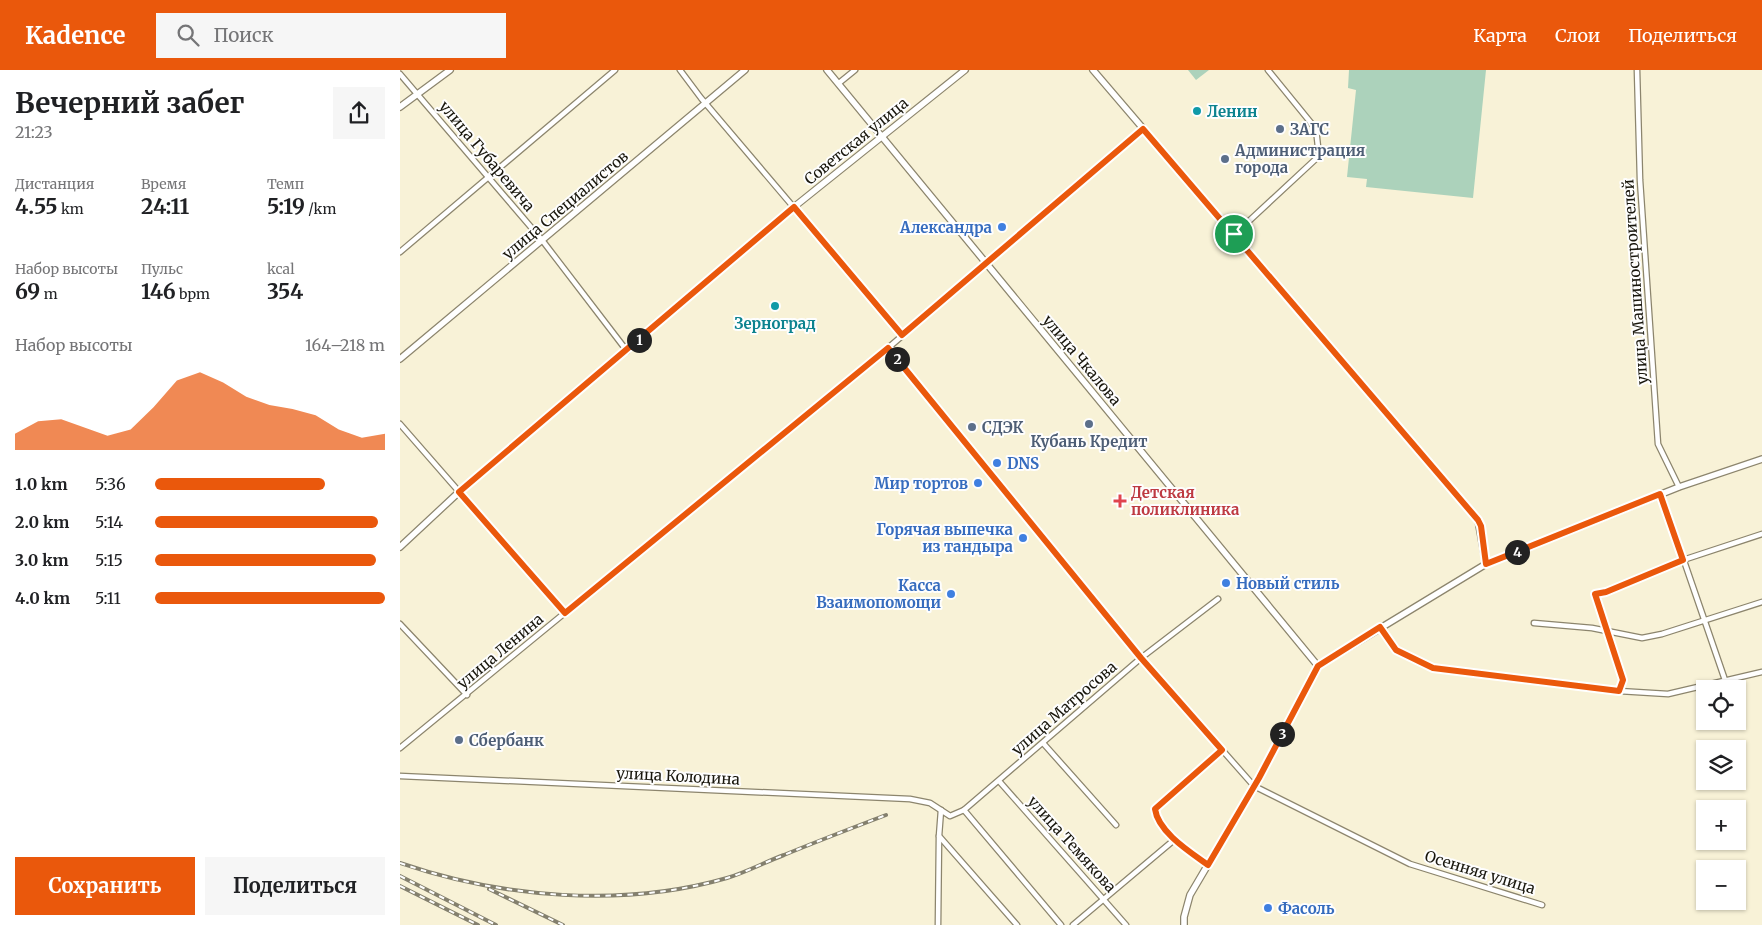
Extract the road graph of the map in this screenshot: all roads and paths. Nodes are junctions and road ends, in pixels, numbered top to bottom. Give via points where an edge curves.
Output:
1 (450, 70) edge
2 (615, 70) edge
3 (680, 70) edge
4 (745, 70) edge
5 (827, 70) edge
6 (856, 70) edge
7 (965, 70) edge
8 (1093, 70) edge
9 (1268, 70) edge
10 (1637, 70) edge
11 (400, 74) edge
12 (839, 83) junction
13 (418, 93) junction
14 (706, 104) junction
15 (400, 107) edge
16 (1143, 129) junction
17 (883, 135) junction
18 (489, 177) junction
19 (794, 207) junction
20 (1234, 234) junction
21 (542, 240) junction
22 (400, 252) edge
23 (986, 264) junction
24 (902, 335) junction
25 (888, 348) junction
26 (627, 351) junction
27 (400, 359) edge
28 (400, 424) edge
29 (1760, 460) edge
30 (1679, 487) junction
31 (459, 492) junction
32 (1660, 494) junction
33 (1762, 534) edge
34 (400, 547) edge
35 (1683, 560) junction
36 (1486, 564) junction
37 (1218, 599) dead end
38 (1762, 602) edge
39 (565, 613) junction
40 (1704, 621) junction
41 (1534, 623) dead end
42 (400, 624) edge
43 (1380, 627) junction
44 (1608, 632) junction
45 (1141, 658) junction
46 (1318, 666) junction
47 (1762, 672) edge
48 (1725, 680) joint
49 (1696, 687) edge
50 (1619, 691) junction
51 (466, 695) junction
52 (1043, 743) junction
53 (400, 748) edge
54 (1222, 750) junction
55 (400, 776) edge
56 (999, 780) junction
57 (1254, 786) junction
58 (941, 810) junction
59 (964, 810) junction
60 (950, 816) joint
61 (1116, 825) dead end
62 (939, 836) junction
63 (1174, 840) junction
64 (1208, 865) junction
65 (1105, 899) junction
66 (1542, 905) dead end
67 (938, 925) edge
68 (1017, 925) edge
69 (1061, 925) edge
70 (1073, 925) edge
71 (1126, 925) edge
72 (1184, 925) edge

1 - 13 street
2 - 18 street
3 - 14 street
4 - 14 street, улица Специалистов
5 - 12 street, улица Чкалова
6 - 12 street
7 - 17 street, Советская улица
8 - 16 street
9 - 20 street via 1316,129 1319,156
10 - 30 street, улица Машиностроителей via 1640,180 1658,444
11 - 13 street, улица Губаревича
12 - 17 street, улица Чкалова
13 - 15 street
13 - 18 street, улица Губаревича
14 - 19 street
14 - 21 street, улица Специалистов
16 - 20 street
16 - 23 street, улица Ленина
17 - 19 street, Советская улица
17 - 23 street, улица Чкалова
18 - 21 street, улица Губаревича
18 - 22 street
19 - 24 street
19 - 26 street, Советская улица
20 - 36 street via 1478,520
21 - 26 street, улица Губаревича
21 - 27 street, улица Специалистов
23 - 24 street, улица Ленина
23 - 46 street, улица Чкалова
24 - 25 street, улица Ленина
25 - 39 street, улица Ленина
25 - 45 street
26 - 31 street, Советская улица
28 - 31 street
29 - 30 street
30 - 32 street
31 - 34 street, Советская улица
31 - 39 street
32 - 35 street
32 - 36 street
33 - 35 street
35 - 40 street
35 - 44 street via 1595,594
36 - 43 street
37 - 45 street, улица Матросова
38 - 40 street
39 - 51 street, улица Ленина
40 - 44 street via 1642,638
40 - 48 street
41 - 44 street
42 - 51 street
43 - 46 street
43 - 50 street via 1396,650 1433,668
44 - 50 street via 1623,680
45 - 52 street, улица Матросова
45 - 54 street
46 - 57 street
47 - 48 street
49 - 50 street via 1668,694
51 - 53 street, улица Ленина
52 - 56 street, улица Матросова
52 - 61 street
54 - 57 street
54 - 63 street via 1155,809
55 - 58 street, улица Колодина via 910,799 930,803
56 - 59 street, улица Матросова
56 - 65 street, улица Темякова
57 - 64 street
57 - 66 street, Осенняя улица via 1410,864
58 - 60 street, улица Колодина
58 - 62 street
59 - 60 street, улица Матросова
59 - 69 street
62 - 67 street
62 - 68 street
63 - 64 street
63 - 65 street
64 - 72 street via 1190,895
65 - 70 street
65 - 71 street, улица Темякова

